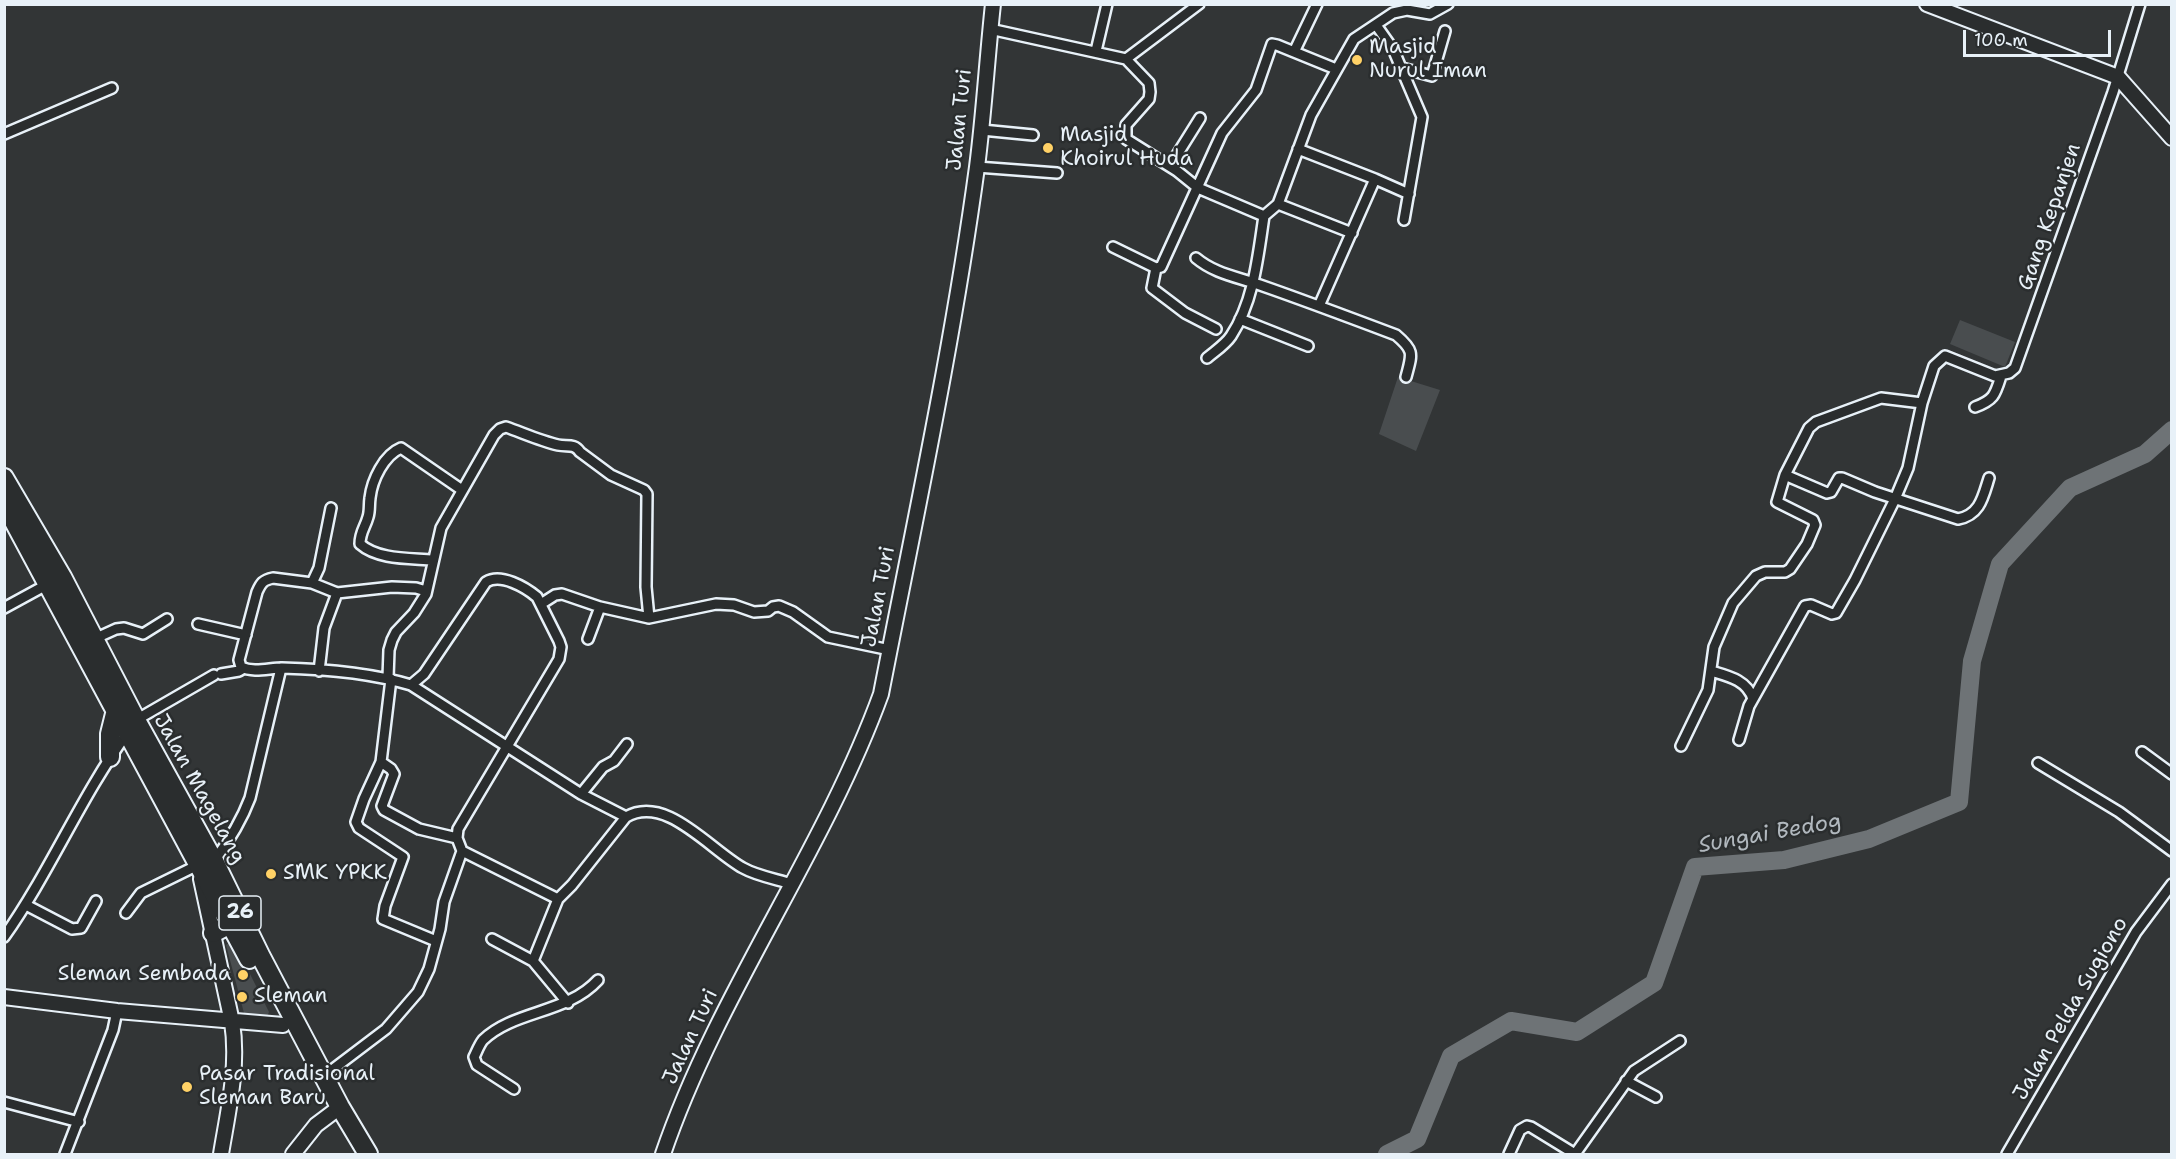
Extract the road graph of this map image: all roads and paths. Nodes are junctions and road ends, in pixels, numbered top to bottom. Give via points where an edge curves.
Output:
1 (993, 4) edge
2 (1107, 4) edge
3 (1199, 4) edge
4 (1317, 4) edge
5 (1448, 4) edge
6 (1927, 4) edge
7 (2140, 4) edge
8 (1376, 25) junction
9 (990, 29) junction
10 (1445, 31) dead end
11 (1096, 51) junction
12 (1294, 52) junction
13 (1126, 59) junction
14 (1402, 68) junction
15 (1336, 69) junction
16 (2118, 77) junction
17 (112, 87) dead end
18 (1200, 118) dead end
19 (981, 130) junction
20 (4, 134) edge
21 (1033, 135) dead end
22 (2172, 138) edge
23 (1299, 150) junction
24 (1170, 166) junction
25 (977, 167) junction
26 (1057, 172) dead end
27 (1375, 179) junction
28 (1198, 188) junction
29 (1409, 194) junction
30 (1278, 204) junction
31 (1264, 216) junction
32 (1404, 220) dead end
33 (1352, 233) junction
34 (1113, 247) dead end
35 (1196, 258) dead end
36 (1156, 268) junction
37 (1254, 282) junction
38 (1319, 306) junction
39 (1240, 319) junction
40 (1216, 329) dead end
41 (1308, 346) dead end
42 (1207, 358) dead end
43 (2001, 376) junction
44 (1406, 377) dead end
45 (1922, 403) junction
46 (1975, 407) dead end
47 (1785, 475) junction
48 (4, 478) edge
49 (1989, 478) dead end
50 (462, 490) junction
51 (1895, 499) junction
52 (4, 503) edge
53 (331, 508) dead end
54 (433, 560) junction
55 (312, 583) junction
56 (48, 584) junction
57 (426, 591) junction
58 (337, 592) junction
59 (541, 604) junction
60 (600, 607) junction
61 (4, 608) edge
62 (649, 618) junction
63 (167, 619) dead end
64 (198, 624) dead end
65 (246, 635) junction
66 (94, 639) junction
67 (588, 639) dead end
68 (890, 650) junction
69 (244, 668) junction
70 (281, 668) junction
71 (319, 671) junction
72 (1711, 671) junction
73 (389, 679) junction
74 (411, 685) junction
75 (1753, 699) junction
76 (116, 710) junction
77 (132, 726) junction
78 (1739, 740) dead end
79 (627, 744) dead end
80 (1681, 746) dead end
81 (508, 747) junction
82 (2142, 752) dead end
83 (110, 757) junction
84 (381, 762) junction
85 (2038, 764) dead end
86 (2172, 774) edge
87 (581, 794) junction
88 (626, 817) junction
89 (457, 838) junction
90 (462, 851) junction
91 (2172, 851) edge
92 (206, 863) junction
93 (792, 884) junction
94 (2172, 884) edge
95 (558, 899) junction
96 (96, 901) dead end
97 (26, 905) junction
98 (126, 913) dead end
99 (230, 924) junction
100 (6, 933) edge
101 (213, 933) junction
102 (492, 939) dead end
103 (436, 941) junction
104 (533, 961) junction
105 (598, 980) dead end
106 (4, 997) edge
107 (568, 1003) junction
108 (117, 1011) junction
109 (232, 1022) junction
110 (283, 1025) junction
111 (1680, 1041) dead end
112 (324, 1076) junction
113 (1626, 1081) junction
114 (514, 1089) dead end
115 (1656, 1097) dead end
116 (4, 1102) edge
117 (336, 1110) junction
118 (79, 1122) junction
119 (1575, 1154) edge
120 (65, 1155) edge
121 (221, 1155) edge
122 (293, 1155) edge
123 (356, 1155) edge
124 (368, 1155) edge
125 (663, 1155) edge
126 (1509, 1155) edge
127 (2007, 1155) edge

1 - 9 main road, Jalan Turi
2 - 11 street
3 - 13 street
4 - 12 street
5 - 8 street via 1430,14 1407,10 1393,13
6 - 16 main road
7 - 16 street, Gang Kepanjen
8 - 14 street
8 - 15 street via 1354,39
9 - 11 street
9 - 19 main road, Jalan Turi
10 - 14 street via 1432,76
11 - 13 street
12 - 15 street
12 - 28 street via 1272,44 1256,90 1226,127
13 - 24 street via 1149,83 1150,92 1149,99 1126,125 1126,139
14 - 29 street via 1422,117
15 - 23 street via 1311,115
16 - 22 main road
16 - 43 street, Gang Kepanjen via 2015,368
17 - 20 street
18 - 24 street
19 - 21 street
19 - 25 main road, Jalan Turi
23 - 27 street
23 - 30 street
24 - 28 street
25 - 26 street
25 - 68 main road, Jalan Turi via 940,394
27 - 29 street
27 - 33 street
28 - 31 street
28 - 36 street via 1161,267
29 - 32 street
30 - 31 street
30 - 33 street
31 - 37 street
33 - 38 street
34 - 36 street
35 - 37 street via 1228,276
36 - 40 street via 1152,288 1185,313
37 - 38 street
37 - 39 street
38 - 44 street via 1396,335 1409,345 1411,357
39 - 41 street
39 - 42 street via 1230,338
43 - 45 street via 1943,357 1934,366
43 - 46 street via 1992,398
45 - 47 street via 1881,398 1816,422 1809,428
45 - 51 street via 1908,468
47 - 51 street via 1827,493 1842,478
47 - 72 street via 1777,502 1813,520 1815,525 1790,570 1756,576 1733,603 1714,647
48 - 66 highway, Jalan Magelang / 26
49 - 51 street via 1982,500 1969,517 1958,519
50 - 54 street via 441,528
50 - 54 street via 401,448 386,457 381,467 360,544 384,554
50 - 62 street via 494,435 506,427 561,446 571,445 611,475 644,490
51 - 75 street via 1836,614 1805,606
52 - 56 highway, Jalan Magelang / 26
53 - 55 street via 319,568
54 - 57 street
55 - 58 street
55 - 65 street via 273,578 261,583
56 - 61 street
56 - 76 highway, Jalan Magelang / 26
57 - 58 street via 392,587
57 - 73 street via 392,640
58 - 71 street via 324,628
59 - 60 street via 558,594
59 - 74 street via 531,592 492,578 424,674
59 - 81 street via 559,641 560,659
60 - 62 street
60 - 67 street
62 - 68 street via 716,604 754,612 776,606 789,610 828,637
63 - 66 street via 143,634 124,628
64 - 65 street
65 - 69 street via 239,660
66 - 77 highway, Jalan Magelang / 26
68 - 93 main road, Jalan Turi via 881,694 866,735
69 - 70 street
69 - 77 street via 218,674
70 - 71 street
70 - 92 street via 243,817 233,836
71 - 73 street
72 - 75 street via 1744,683
72 - 80 street via 1708,690
73 - 74 street
73 - 84 street
74 - 81 street
75 - 78 street
76 - 77 highway, Jalan Magelang / 26
76 - 83 highway
77 - 83 street
77 - 92 highway, Jalan Magelang / 26
79 - 87 street
81 - 87 street
81 - 89 street via 462,821
82 - 86 street
83 - 97 street
84 - 89 street via 394,774 384,810 419,829
84 - 103 street via 356,822 403,858 383,919
85 - 91 street via 2119,812
87 - 88 street
88 - 93 street via 643,810 673,817 746,870
88 - 95 street
89 - 90 street
90 - 95 street
90 - 103 street via 444,902
92 - 98 street via 141,893
92 - 99 highway, Jalan Magelang / 26
92 - 101 main road
92 - 112 highway, Jalan Magelang / 26
93 - 125 main road, Jalan Turi via 722,1017
94 - 127 street, Jalan Pelda Sugiono via 2136,932
95 - 104 street
96 - 97 street via 78,930
97 - 100 street
99 - 101 highway
99 - 110 highway, Jalan Magelang / 26
101 - 109 main road
102 - 104 street
103 - 112 street via 418,992 386,1029
104 - 107 street
105 - 107 street
106 - 108 main road
107 - 114 street via 508,1025 481,1042 474,1057 477,1065
108 - 109 main road
108 - 118 street
109 - 110 main road
109 - 121 main road via 233,1081
110 - 117 highway, Jalan Magelang / 26
111 - 113 street via 1634,1071
112 - 117 highway, Jalan Magelang / 26
113 - 115 street
113 - 119 street
116 - 118 street
117 - 122 main road via 309,1132
117 - 123 highway, Jalan Magelang / 26
117 - 124 highway, Jalan Magelang / 26
118 - 120 street
119 - 126 street via 1527,1126 1520,1130

